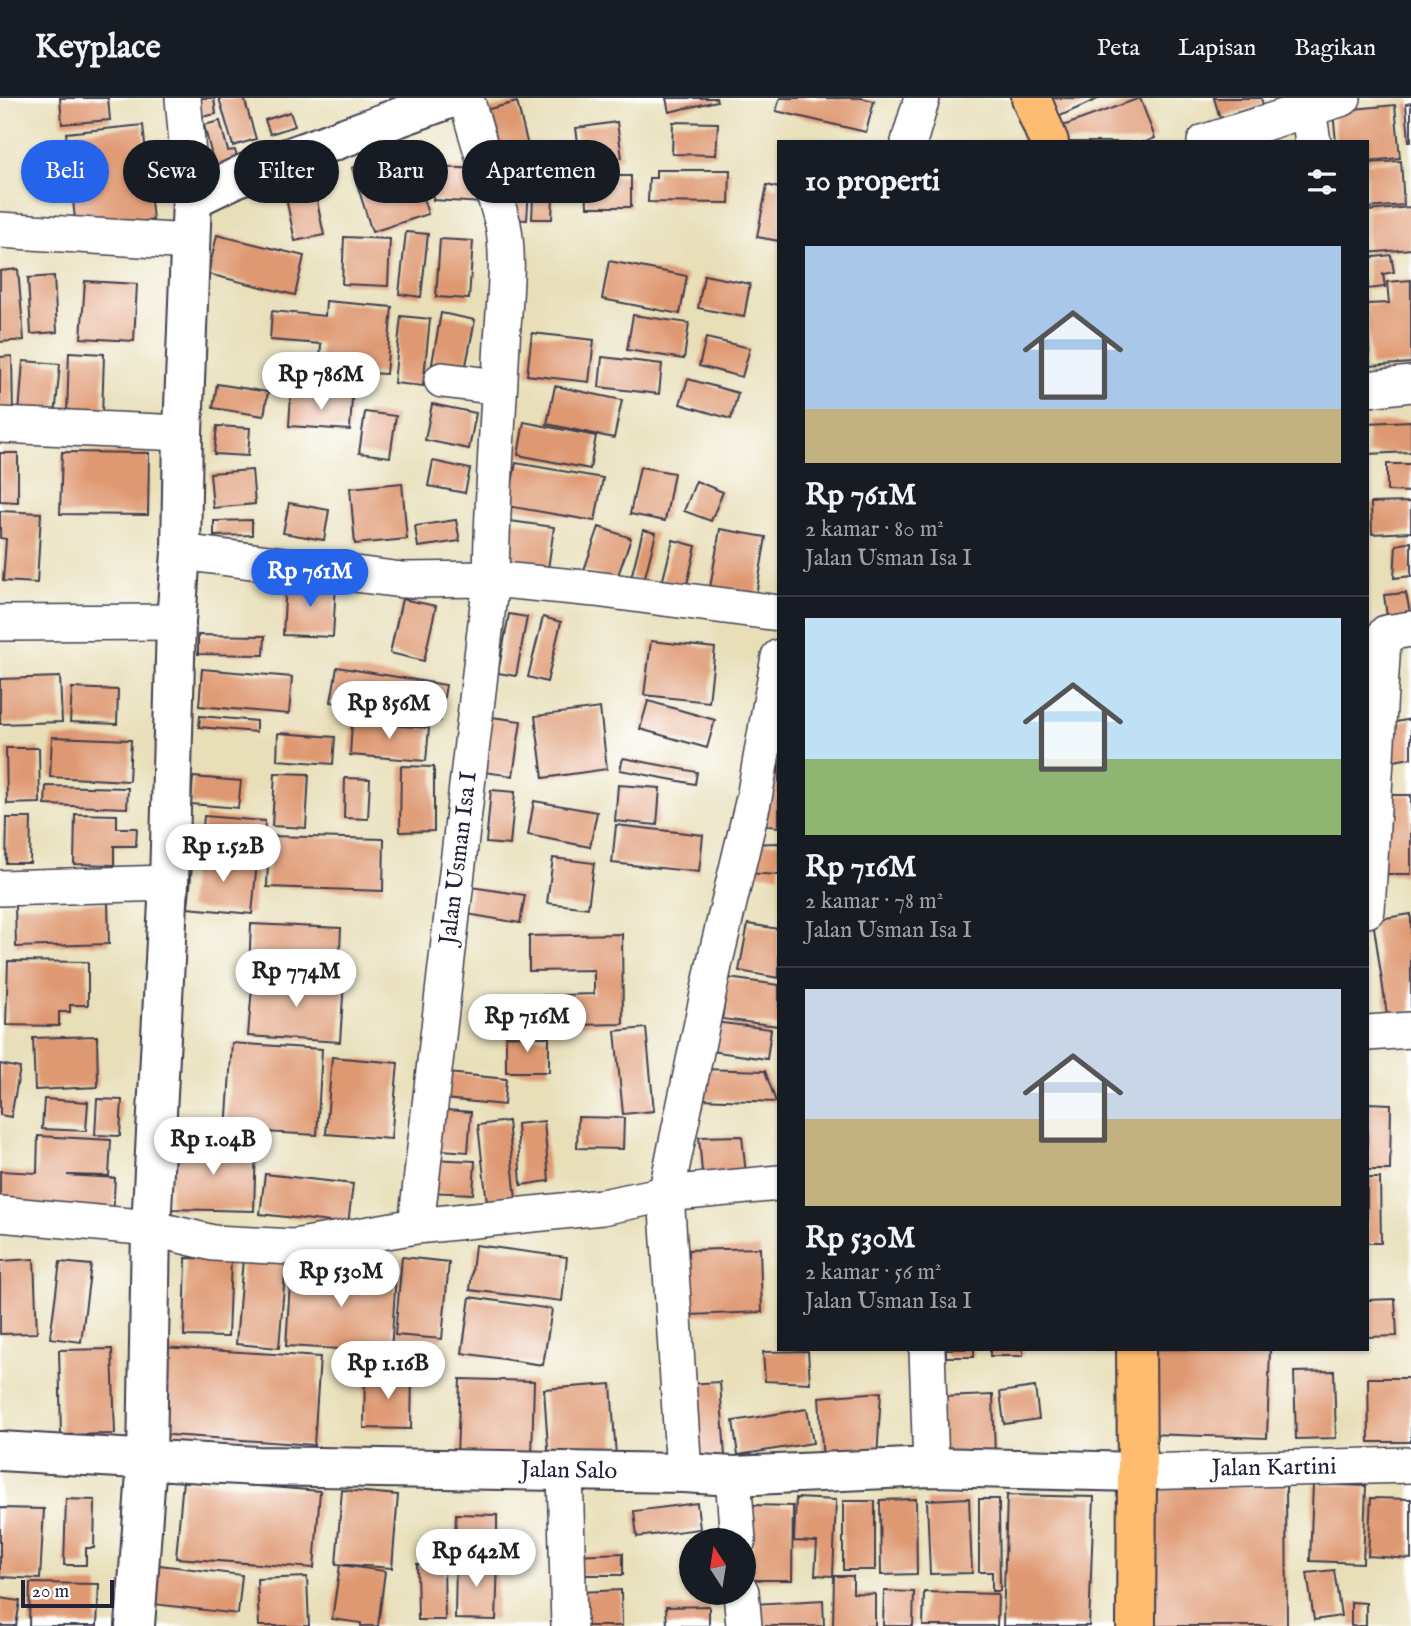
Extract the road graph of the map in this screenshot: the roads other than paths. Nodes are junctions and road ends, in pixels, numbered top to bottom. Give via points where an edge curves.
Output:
1 (183, 98) edge
2 (453, 98) edge
3 (466, 98) edge
4 (922, 98) edge
5 (1031, 98) edge
6 (1323, 110) edge
7 (187, 140) edge
8 (910, 140) edge
9 (1048, 140) edge
10 (1212, 140) edge
11 (220, 186) edge
12 (192, 203) edge
13 (0, 230) edge
14 (189, 242) junction
15 (442, 380) dead end
16 (1411, 384) edge
17 (499, 387) junction
18 (1369, 389) edge
19 (0, 425) edge
20 (183, 433) junction
21 (180, 552) junction
22 (491, 579) junction
23 (777, 613) edge
24 (176, 622) junction
25 (0, 623) edge
26 (1388, 631) edge
27 (777, 668) edge
28 (1369, 871) edge
29 (169, 883) junction
30 (0, 888) edge
31 (1411, 1030) edge
32 (1369, 1033) edge
33 (777, 1183) edge
34 (666, 1194) junction
35 (0, 1214) edge
36 (416, 1226) junction
37 (151, 1228) junction
38 (927, 1351) edge
39 (1136, 1351) edge
40 (0, 1451) edge
41 (147, 1459) junction
42 (1411, 1465) edge
43 (931, 1467) junction
44 (565, 1471) junction
45 (1138, 1472) junction
46 (684, 1473) junction
47 (733, 1476) junction
48 (737, 1528) edge
49 (742, 1605) edge
50 (135, 1626) edge
51 (569, 1626) edge
52 (744, 1626) edge
53 (1136, 1626) edge

1 - 7 street
2 - 11 street
3 - 17 street, Jalan Usman Isa I via 505,237
4 - 8 street
5 - 9 highway
6 - 10 street
12 - 14 street
13 - 14 street
14 - 20 street
15 - 17 street
16 - 18 street
17 - 22 street, Jalan Usman Isa I
19 - 20 street
20 - 21 street
21 - 22 street via 402,580
21 - 24 street
22 - 23 street
22 - 36 street, Jalan Usman Isa I
24 - 25 street
24 - 29 street
26 - 28 street via 1382,648
27 - 34 street via 754,798
29 - 30 street
29 - 37 street
31 - 32 street
33 - 34 street
34 - 36 street via 602,1207
34 - 46 street
35 - 37 street
36 - 37 street via 294,1247 213,1243
37 - 41 street
38 - 43 street
39 - 45 highway
40 - 41 street, Jalan Salo
41 - 44 street, Jalan Salo via 365,1469
41 - 50 street
42 - 45 street, Jalan Kartini
43 - 45 street, Jalan Salo
43 - 47 street, Jalan Salo
44 - 46 street, Jalan Salo
44 - 51 street
45 - 53 highway
46 - 47 street, Jalan Salo
47 - 48 street
49 - 52 street

